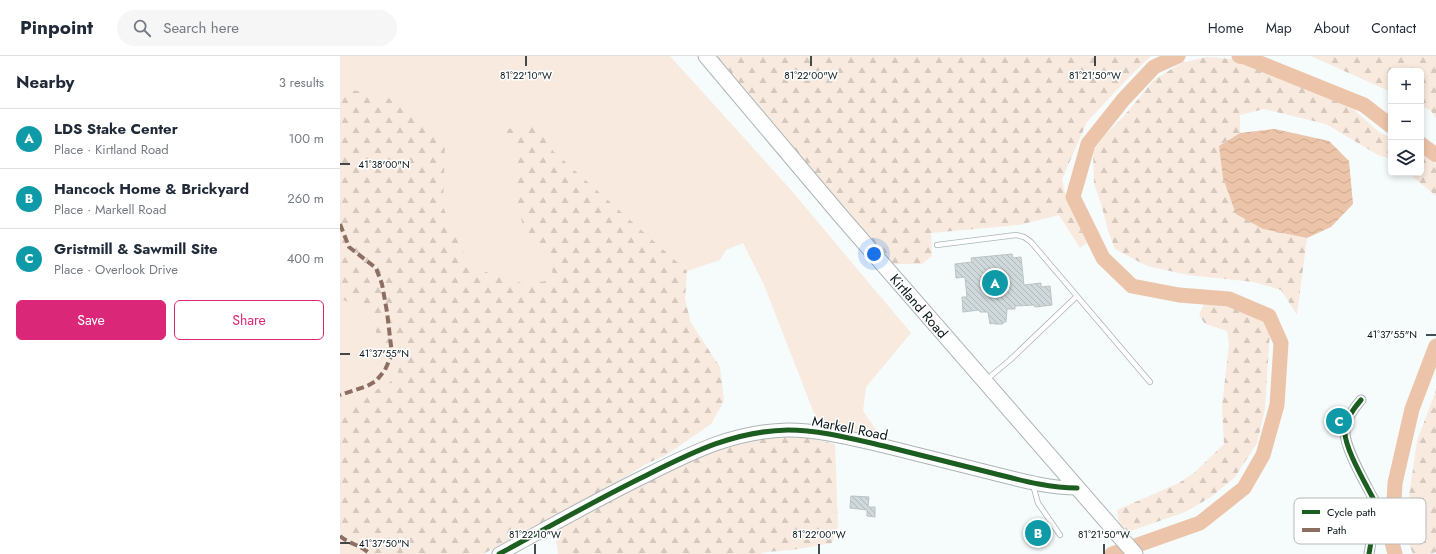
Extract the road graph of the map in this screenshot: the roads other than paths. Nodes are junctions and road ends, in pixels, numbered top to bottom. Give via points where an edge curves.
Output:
1 (706, 56) edge
2 (937, 245) dead end
3 (1077, 296) junction
4 (984, 381) junction
5 (1150, 382) dead end
6 (1361, 400) dead end
7 (1033, 483) junction
8 (1077, 488) junction
9 (1373, 498) edge
10 (1060, 535) dead end
11 (1371, 544) edge
12 (499, 554) edge
13 (1135, 554) edge
14 (1369, 554) edge

1 - 4 main road, Kirtland Road
2 - 3 lane via 1016,235 1024,237
3 - 4 lane via 1010,360
3 - 5 lane
4 - 8 main road, Kirtland Road
6 - 9 street via 1350,414 1344,431 1346,444
7 - 8 street, Markell Road
7 - 10 lane via 1038,503
7 - 12 street, Markell Road via 824,433 798,430 756,432 720,441 675,461 610,493
8 - 13 main road, Kirtland Road
11 - 14 street

